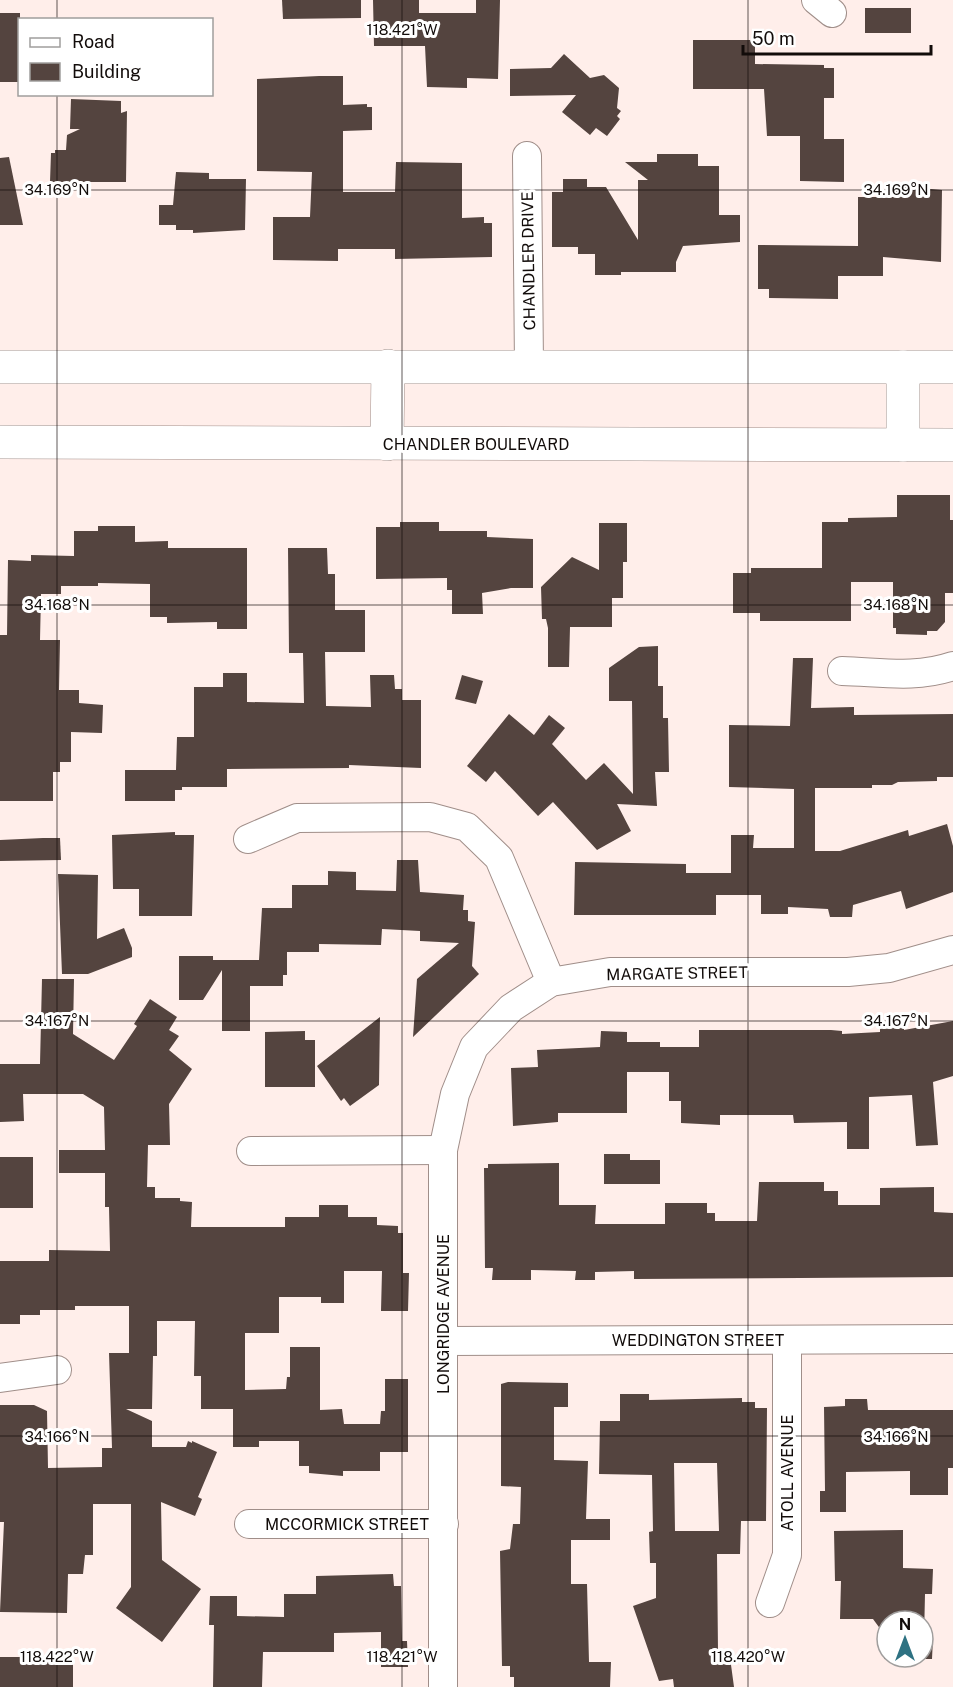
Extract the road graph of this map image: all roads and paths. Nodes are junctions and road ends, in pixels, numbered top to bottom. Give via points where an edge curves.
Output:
1 (527, 156) dead end
2 (388, 366) junction
3 (529, 366) junction
4 (0, 367) edge
5 (903, 367) junction
6 (953, 367) edge
7 (0, 442) edge
8 (387, 444) junction
9 (903, 445) junction
10 (953, 445) edge
11 (953, 666) edge
12 (842, 671) dead end
13 (248, 839) dead end
14 (953, 950) edge
15 (551, 982) junction
16 (443, 1150) junction
17 (251, 1151) dead end
18 (953, 1339) edge
19 (787, 1340) junction
20 (444, 1341) junction
21 (57, 1370) dead end
22 (0, 1378) edge
23 (249, 1524) dead end
24 (444, 1524) junction
25 (770, 1604) dead end
26 (443, 1687) edge

1 - 3 street, CHANDLER DRIVE
2 - 3 street
2 - 4 street
2 - 8 street
3 - 5 street
5 - 6 street
5 - 9 street
7 - 8 street, CHANDLER BOULEVARD
8 - 9 street, CHANDLER BOULEVARD
9 - 10 street, CHANDLER BOULEVARD
11 - 12 street via 906,675
13 - 15 street via 297,818 430,817 467,827 498,858
14 - 15 street, MARGATE STREET via 889,968 848,972 610,972
15 - 16 street, LONGRIDGE AVENUE via 511,1008 474,1047 455,1094
16 - 17 street
16 - 20 street, LONGRIDGE AVENUE
18 - 19 street, WEDDINGTON STREET
19 - 20 street, WEDDINGTON STREET
19 - 25 street, ATOLL AVENUE via 787,1555
20 - 24 street, LONGRIDGE AVENUE
21 - 22 street
23 - 24 street, MCCORMICK STREET
24 - 26 street, LONGRIDGE AVENUE

